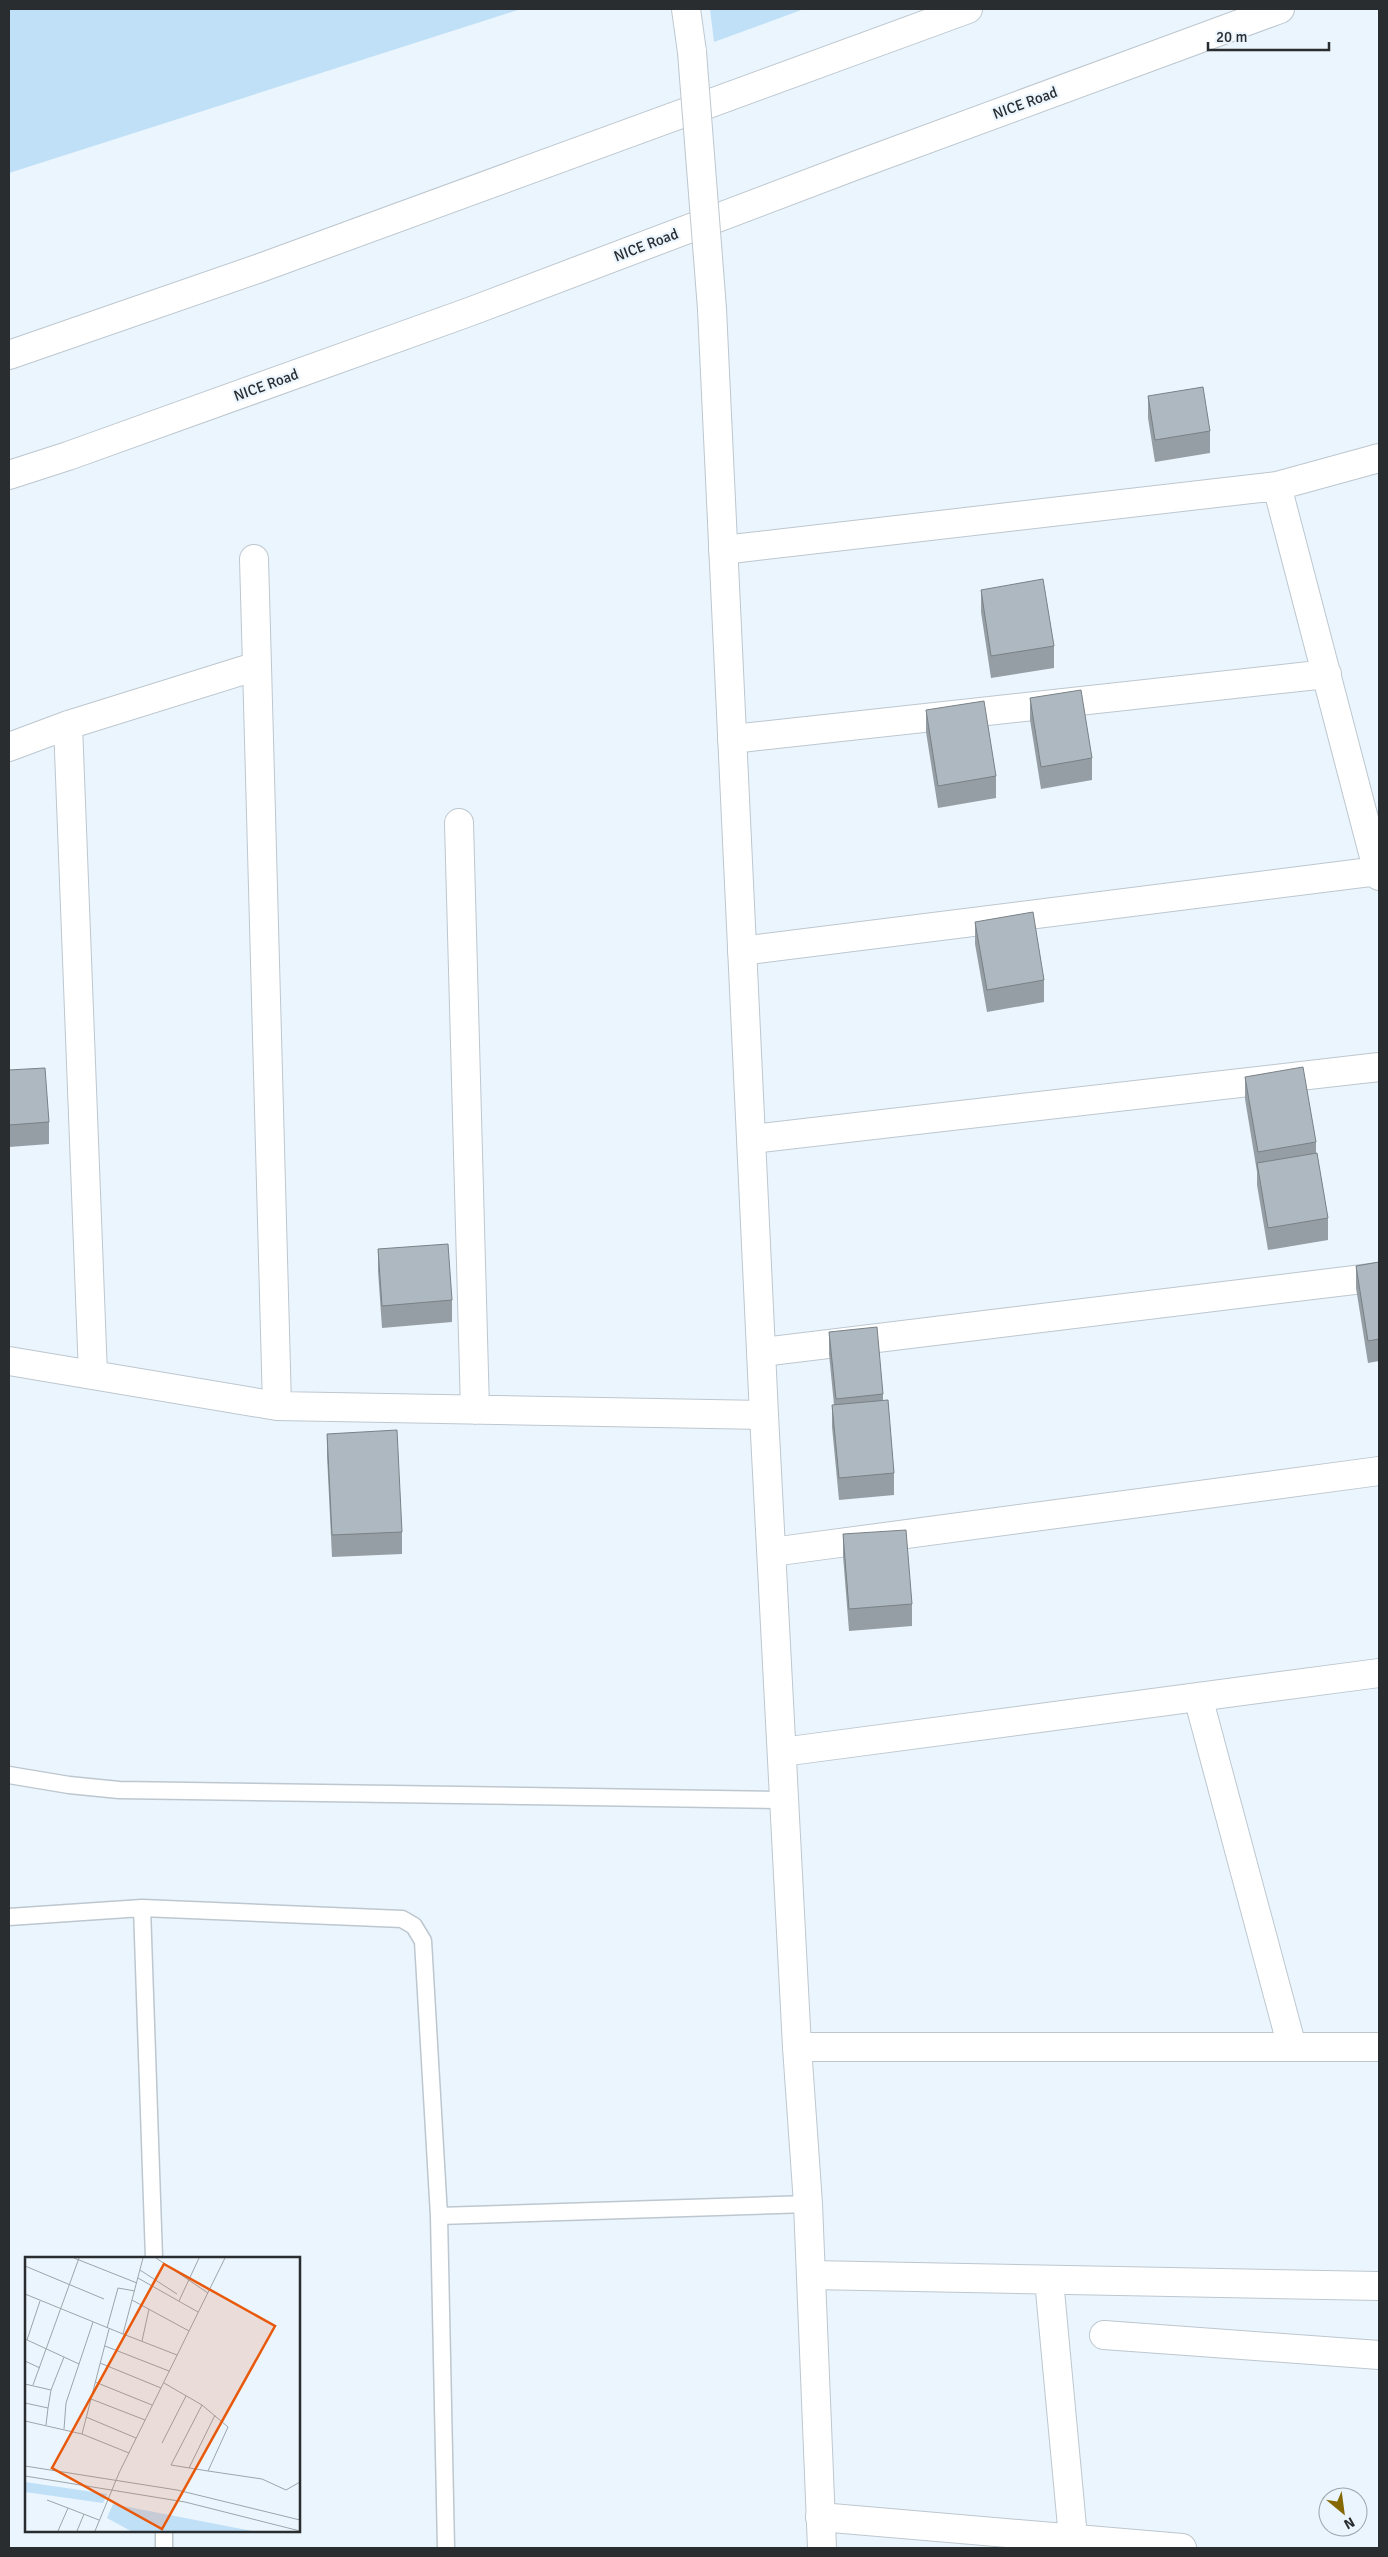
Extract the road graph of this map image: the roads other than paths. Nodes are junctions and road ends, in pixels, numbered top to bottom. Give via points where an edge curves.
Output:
1 (686, 9) edge
2 (968, 9) edge
3 (1280, 9) edge
4 (9, 355) edge
5 (1379, 458) edge
6 (9, 475) edge
7 (1277, 486) junction
8 (723, 550) junction
9 (254, 559) dead end
10 (256, 666) junction
11 (1327, 674) junction
12 (68, 725) junction
13 (732, 739) junction
14 (9, 747) edge
15 (459, 823) dead end
16 (1379, 873) edge
17 (742, 951) junction
18 (1379, 1066) edge
19 (752, 1139) junction
20 (1379, 1277) edge
21 (762, 1352) junction
22 (9, 1361) edge
23 (93, 1375) junction
24 (276, 1406) junction
25 (475, 1410) junction
26 (764, 1415) junction
27 (1379, 1472) edge
28 (772, 1552) junction
29 (1379, 1673) edge
30 (1198, 1697) junction
31 (782, 1752) junction
32 (9, 1775) edge
33 (785, 1800) junction
34 (142, 1908) junction
35 (9, 1917) edge
36 (1379, 2046) edge
37 (797, 2047) junction
38 (1292, 2047) junction
39 (808, 2204) junction
40 (439, 2216) junction
41 (154, 2257) edge
42 (811, 2275) junction
43 (1049, 2280) junction
44 (1379, 2286) edge
45 (1104, 2336) dead end
46 (1379, 2356) edge
47 (820, 2517) junction
48 (164, 2532) edge
49 (1074, 2544) edge
50 (164, 2548) edge
51 (446, 2548) edge
52 (822, 2548) edge
53 (1182, 2548) edge

1 - 8 main road, bridge via 712,309
2 - 4 main road via 260,268
3 - 6 main road, NICE Road via 468,312
5 - 7 main road
7 - 8 main road
7 - 11 main road
8 - 13 main road
9 - 10 main road
10 - 12 main road
10 - 24 main road
11 - 13 main road
11 - 16 main road
12 - 14 main road
12 - 23 main road
13 - 17 main road
15 - 25 main road
16 - 17 main road
17 - 19 main road
18 - 19 main road
19 - 21 main road
20 - 21 main road
21 - 26 main road
22 - 23 main road
23 - 24 main road
24 - 25 main road
25 - 26 main road
26 - 28 main road
27 - 28 main road
28 - 31 main road
29 - 30 main road
30 - 31 main road
30 - 38 main road
31 - 33 main road
32 - 33 lane via 119,1790
33 - 37 main road
34 - 35 lane
34 - 40 lane via 402,1919 414,1926 423,1941
34 - 41 lane
36 - 38 main road
37 - 38 main road
37 - 39 main road
39 - 40 lane
39 - 42 main road
40 - 51 lane
42 - 43 main road
42 - 47 main road
43 - 44 main road
43 - 49 main road
45 - 46 main road
47 - 49 main road
47 - 52 main road
48 - 50 lane
49 - 53 main road

